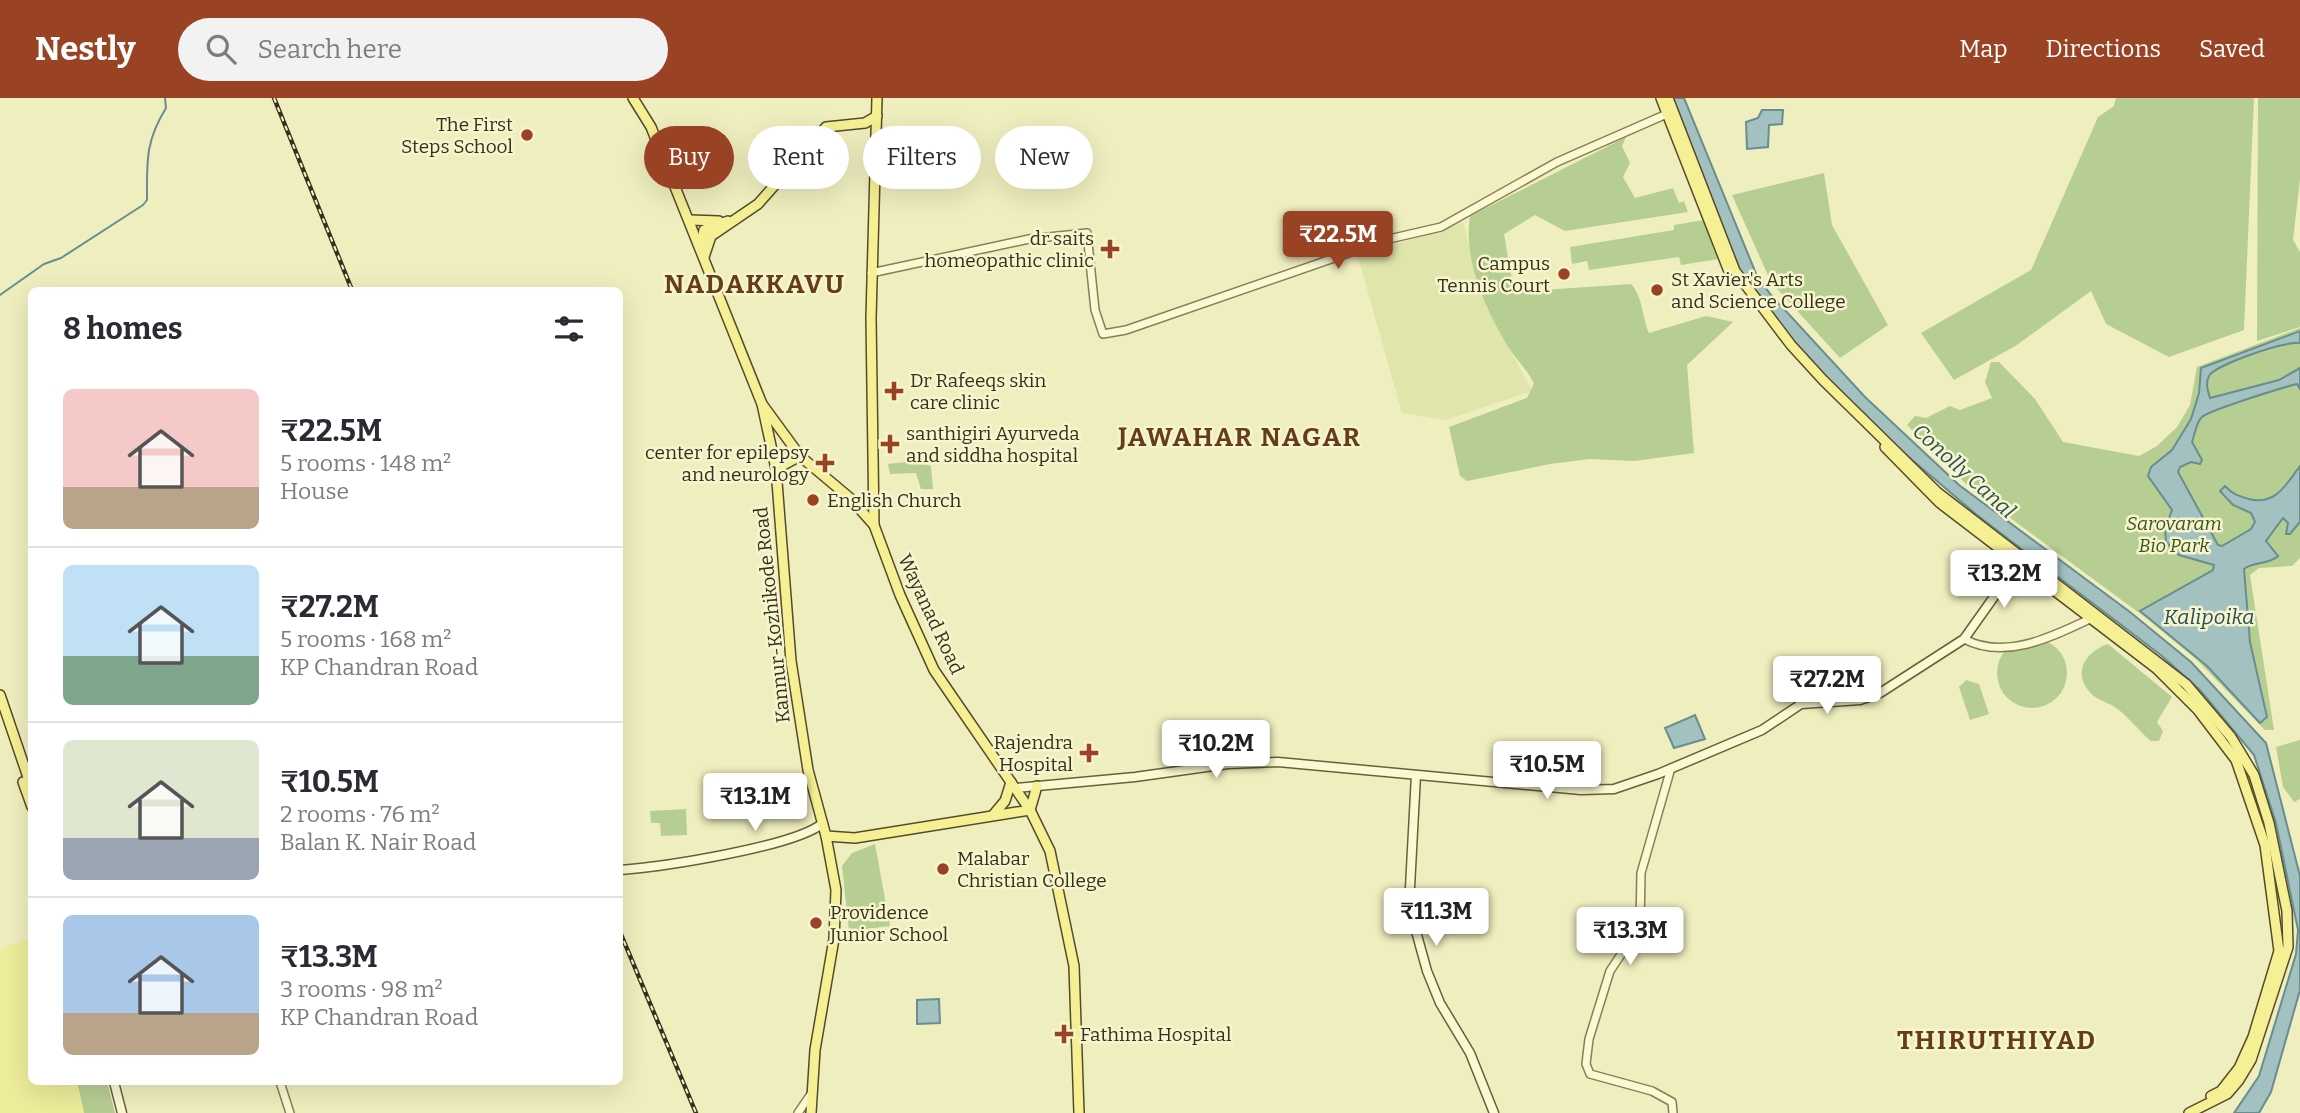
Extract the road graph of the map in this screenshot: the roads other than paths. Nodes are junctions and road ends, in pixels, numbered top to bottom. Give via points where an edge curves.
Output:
1 (633, 98) edge
2 (877, 98) edge
3 (1661, 98) edge
4 (1668, 98) edge
5 (1670, 113) junction
6 (877, 116) junction
7 (865, 123) junction
8 (868, 126) edge
9 (877, 126) edge
10 (875, 189) edge
11 (690, 220) junction
12 (733, 220) junction
13 (703, 253) junction
14 (871, 272) junction
15 (762, 404) junction
16 (800, 456) junction
17 (776, 469) junction
18 (872, 493) junction
19 (850, 498) junction
20 (874, 525) junction
21 (2018, 563) junction
22 (2092, 618) junction
23 (1964, 639) junction
24 (0, 695) edge
25 (0, 714) edge
26 (1671, 768) junction
27 (1416, 775) junction
28 (28, 777) edge
29 (1013, 785) junction
30 (1037, 786) junction
31 (28, 795) edge
32 (1030, 810) junction
33 (989, 816) junction
34 (823, 823) junction
35 (810, 833) junction
36 (826, 836) junction
37 (623, 870) edge
38 (112, 1085) edge
39 (112, 1085) edge
40 (281, 1085) edge
41 (811, 1094) junction
42 (2204, 1103) junction
43 (117, 1113) edge
44 (122, 1113) edge
45 (290, 1113) edge
46 (798, 1113) edge
47 (811, 1113) edge
48 (1079, 1113) edge
49 (1494, 1113) edge
50 (1673, 1113) edge
51 (2179, 1113) edge
52 (2189, 1113) edge

1 - 11 main road via 645,114
2 - 6 main road, Wayanad Road
3 - 5 main road
4 - 5 main road
5 - 14 street via 1557,162 1441,227 1390,239 1126,330 1103,334 1095,310 1087,233 1029,239
5 - 21 main road via 1732,278 1760,316 1940,503
5 - 42 main road via 1735,271 1791,345 1937,492 2186,684 2231,737 2254,775 2287,911 2288,947 2251,1060 2227,1094
6 - 7 main road
6 - 9 main road, Wayanad Road
7 - 8 main road
7 - 12 main road via 825,127 758,204
10 - 14 main road, Wayanad Road
11 - 12 main road
11 - 13 main road
12 - 13 main road via 704,230
13 - 15 main road
14 - 18 main road, Wayanad Road
15 - 16 main road
15 - 17 main road, Kannur-Kozhikode Road
16 - 17 main road
16 - 19 main road
17 - 34 main road, Kannur-Kozhikode Road via 791,661 808,769
18 - 19 main road
18 - 20 main road, Wayanad Road
19 - 20 main road
20 - 29 main road, Wayanad Road via 934,670
21 - 22 main road
21 - 23 main road
22 - 23 street via 2012,647 1983,648
22 - 42 main road via 2157,670 2208,722 2236,760 2265,845 2278,951 2239,1068 2221,1091
23 - 26 main road via 1872,697 1801,704 1762,730
24 - 28 main road
25 - 31 main road
26 - 27 main road via 1614,789 1594,791
26 - 50 street via 1641,873 1640,926 1610,971 1586,1064 1590,1074 1652,1091 1672,1102
27 - 30 main road via 1278,762
27 - 49 main road via 1409,906 1440,1003 1470,1053
29 - 30 main road
29 - 32 main road, Wayanad Road
29 - 33 main road via 999,811
30 - 32 main road
32 - 33 main road
32 - 48 main road, Wayanad Road via 1049,851 1074,966
33 - 36 main road via 855,838
34 - 35 main road
34 - 36 main road, Kannur-Kozhikode Road
35 - 36 main road
35 - 37 main road
36 - 41 main road, Kannur-Kozhikode Road via 836,890 834,939
38 - 43 main road
39 - 44 main road
40 - 45 street
41 - 46 street
41 - 47 main road, Kannur-Kozhikode Road
42 - 51 main road
42 - 52 main road

